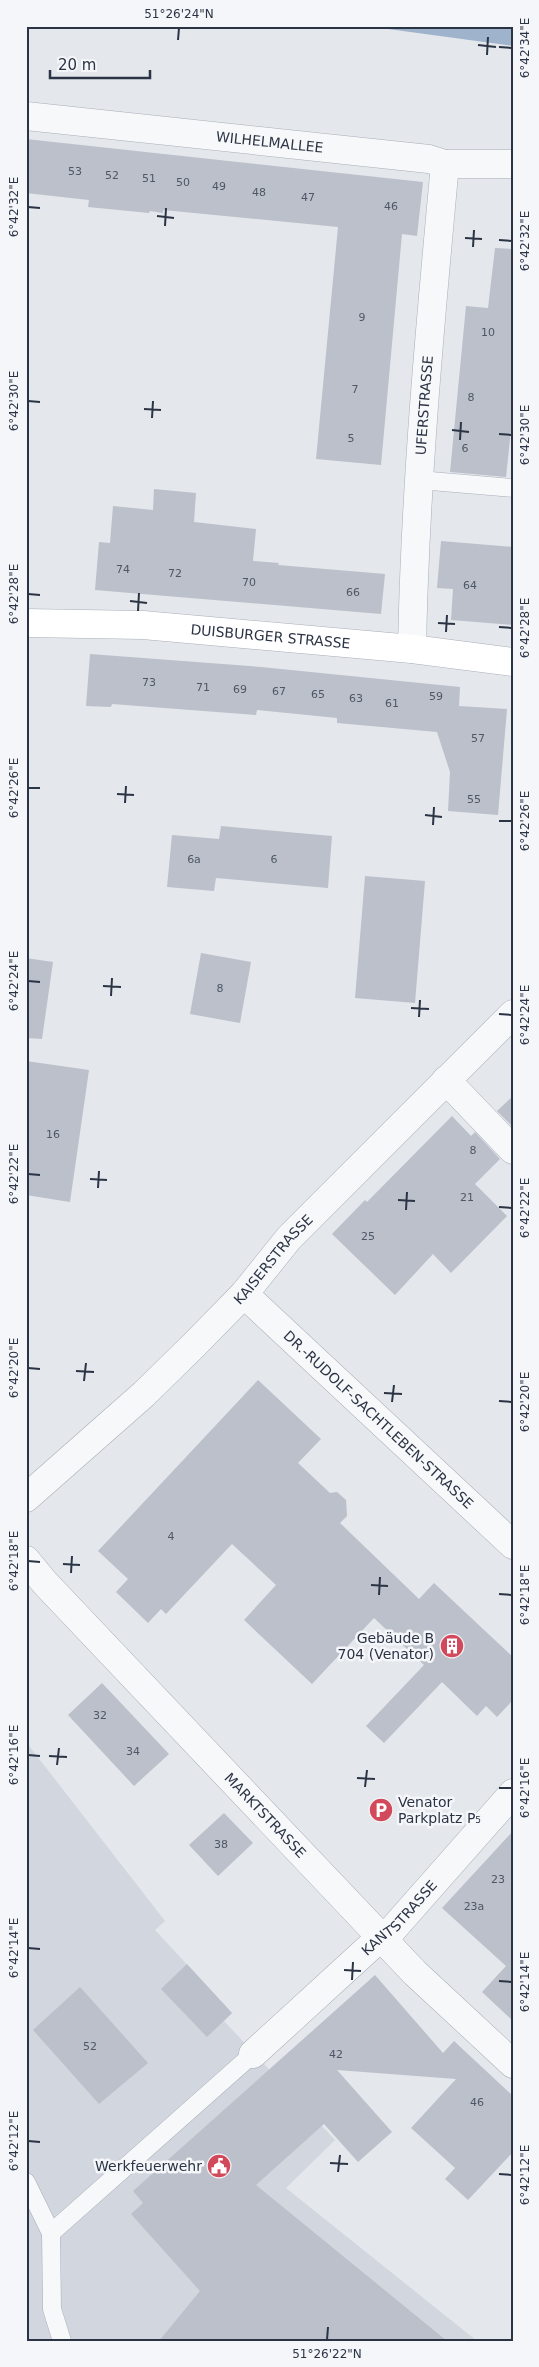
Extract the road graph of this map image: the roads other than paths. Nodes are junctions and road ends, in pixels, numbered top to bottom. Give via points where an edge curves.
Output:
1 (26, 116) edge
2 (445, 164) junction
3 (513, 164) edge
4 (419, 480) junction
5 (513, 488) edge
6 (26, 623) edge
7 (412, 649) junction
8 (513, 662) edge
9 (513, 1014) edge
10 (446, 1080) junction
11 (513, 1150) edge
12 (244, 1294) junction
13 (26, 1498) edge
14 (513, 1545) edge
15 (26, 1560) edge
16 (513, 1793) edge
17 (382, 1936) junction
18 (253, 2054) joint
19 (513, 2064) edge
20 (26, 2182) edge
21 (51, 2233) junction
22 (62, 2341) edge

1 - 2 street, WILHELMALLEE via 429,159
2 - 3 street, WILHELMALLEE
2 - 4 street, UFERSTRASSE
4 - 5 lane
4 - 7 street, UFERSTRASSE
6 - 7 main road, DUISBURGER STRASSE via 143,625
7 - 8 main road, DUISBURGER STRASSE
9 - 10 street, KAISERSTRASSE
10 - 11 street
10 - 12 street, KAISERSTRASSE via 289,1238
12 - 13 street, KAISERSTRASSE via 144,1394
12 - 14 street, DR.-RUDOLF-SACHTLEBEN-STRASSE
15 - 17 street, MARKTSTRASSE
16 - 17 street, KANTSTRASSE via 393,1929
17 - 18 street, KANTSTRASSE
17 - 19 street, MARKTSTRASSE via 415,1973
18 - 21 lane
20 - 21 lane
21 - 22 lane via 52,2309

